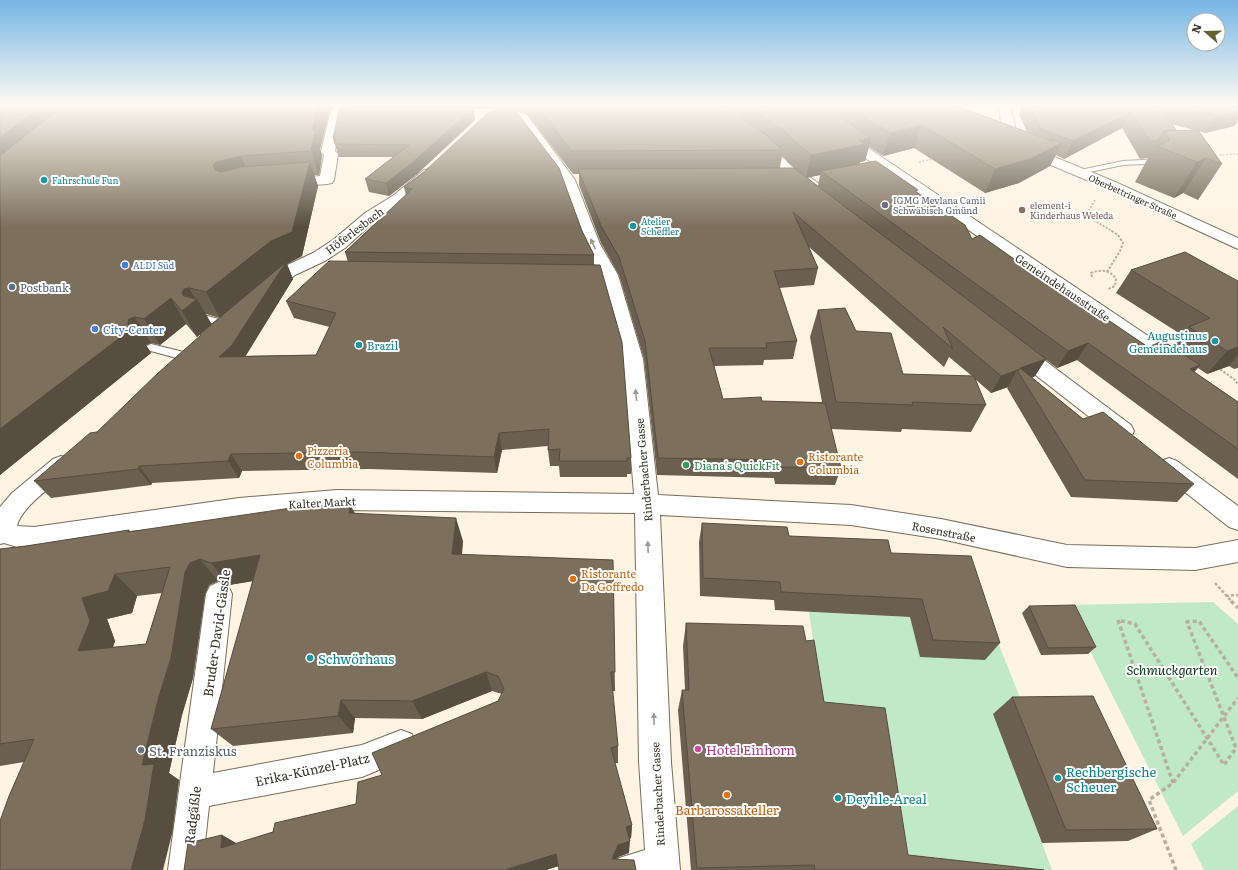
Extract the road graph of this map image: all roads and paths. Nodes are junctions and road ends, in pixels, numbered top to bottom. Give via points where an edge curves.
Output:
1 (330, 146) edge
2 (546, 146) edge
3 (757, 146) edge
4 (855, 146) edge
5 (1018, 146) edge
6 (768, 154) junction
7 (1238, 154) edge
8 (1219, 156) dead end
9 (940, 158) edge
10 (1168, 161) edge
11 (439, 163) edge
12 (888, 168) junction
13 (865, 172) edge
14 (1080, 172) junction
15 (779, 179) edge
16 (795, 179) junction
17 (826, 180) edge
18 (810, 182) junction
19 (274, 184) edge
20 (1095, 199) dead end
21 (1238, 244) edge
22 (289, 271) junction
23 (328, 271) edge
24 (1107, 272) dead end
25 (1116, 280) dead end
26 (1106, 290) dead end
27 (255, 299) edge
28 (203, 318) dead end
29 (233, 319) joint
30 (1002, 338) edge
31 (199, 347) junction
32 (151, 348) dead end
33 (1185, 371) edge
34 (170, 372) edge
35 (1138, 443) edge
36 (74, 454) edge
37 (1157, 458) edge
38 (647, 503) junction
39 (1238, 520) edge
40 (2, 533) edge
41 (1238, 551) edge
42 (219, 594) dead end
43 (1238, 595) edge
44 (1238, 608) edge
45 (1238, 678) edge
46 (1238, 698) edge
47 (1223, 717) junction
48 (427, 734) edge
49 (1207, 738) junction
50 (199, 759) joint
51 (1173, 783) junction
52 (194, 793) junction
53 (652, 868) edge
54 (185, 870) edge
55 (1176, 870) edge

1 - 19 street via 328,152 332,154 327,180
38 -> 2 street, Rinderbacher Gasse via 633,359 601,275 575,180
3 - 6 street
4 - 12 street, Gemeindehausstraße
5 - 14 street, Oberbettringer Straße
6 - 16 street
6 - 18 street
7 - 8 path
9 - 12 path
10 - 14 lane via 1123,163
11 - 22 street, Höferlesbach via 399,198 371,216 339,244
12 - 13 street
12 - 33 street, Gemeindehausstraße
14 - 21 street, Oberbettringer Straße
15 - 16 street
16 - 18 street via 820,196
17 - 18 street
20 - 24 path via 1088,212 1090,218 1118,235 1123,243
22 - 23 street
22 - 27 street, Höferlesbach
25 - 26 path via 1115,286
28 - 29 lane
29 - 31 street
30 - 35 street
31 - 32 lane
31 - 34 street
36 - 40 street via 20,500 7,516
37 - 39 street
38 - 40 street, Kalter Markt via 337,500 239,508 34,537
38 - 41 street, Rosenstraße via 851,515 941,529 1067,556 1195,559
53 -> 38 street, Rinderbacher Gasse via 655,762
42 - 50 street, Bruder-David-Gässle
43 - 44 path via 1226,596
45 - 47 path via 1199,621 1187,622
46 - 47 path
47 - 49 path
47 - 49 path via 1236,748 1224,765
48 - 52 street, Erika-Künzel-Platz via 362,761
49 - 51 path
49 - 51 path via 1134,624 1118,620
50 - 52 street, Radgäßle
51 - 55 path via 1149,800
52 - 54 street, Radgäßle

